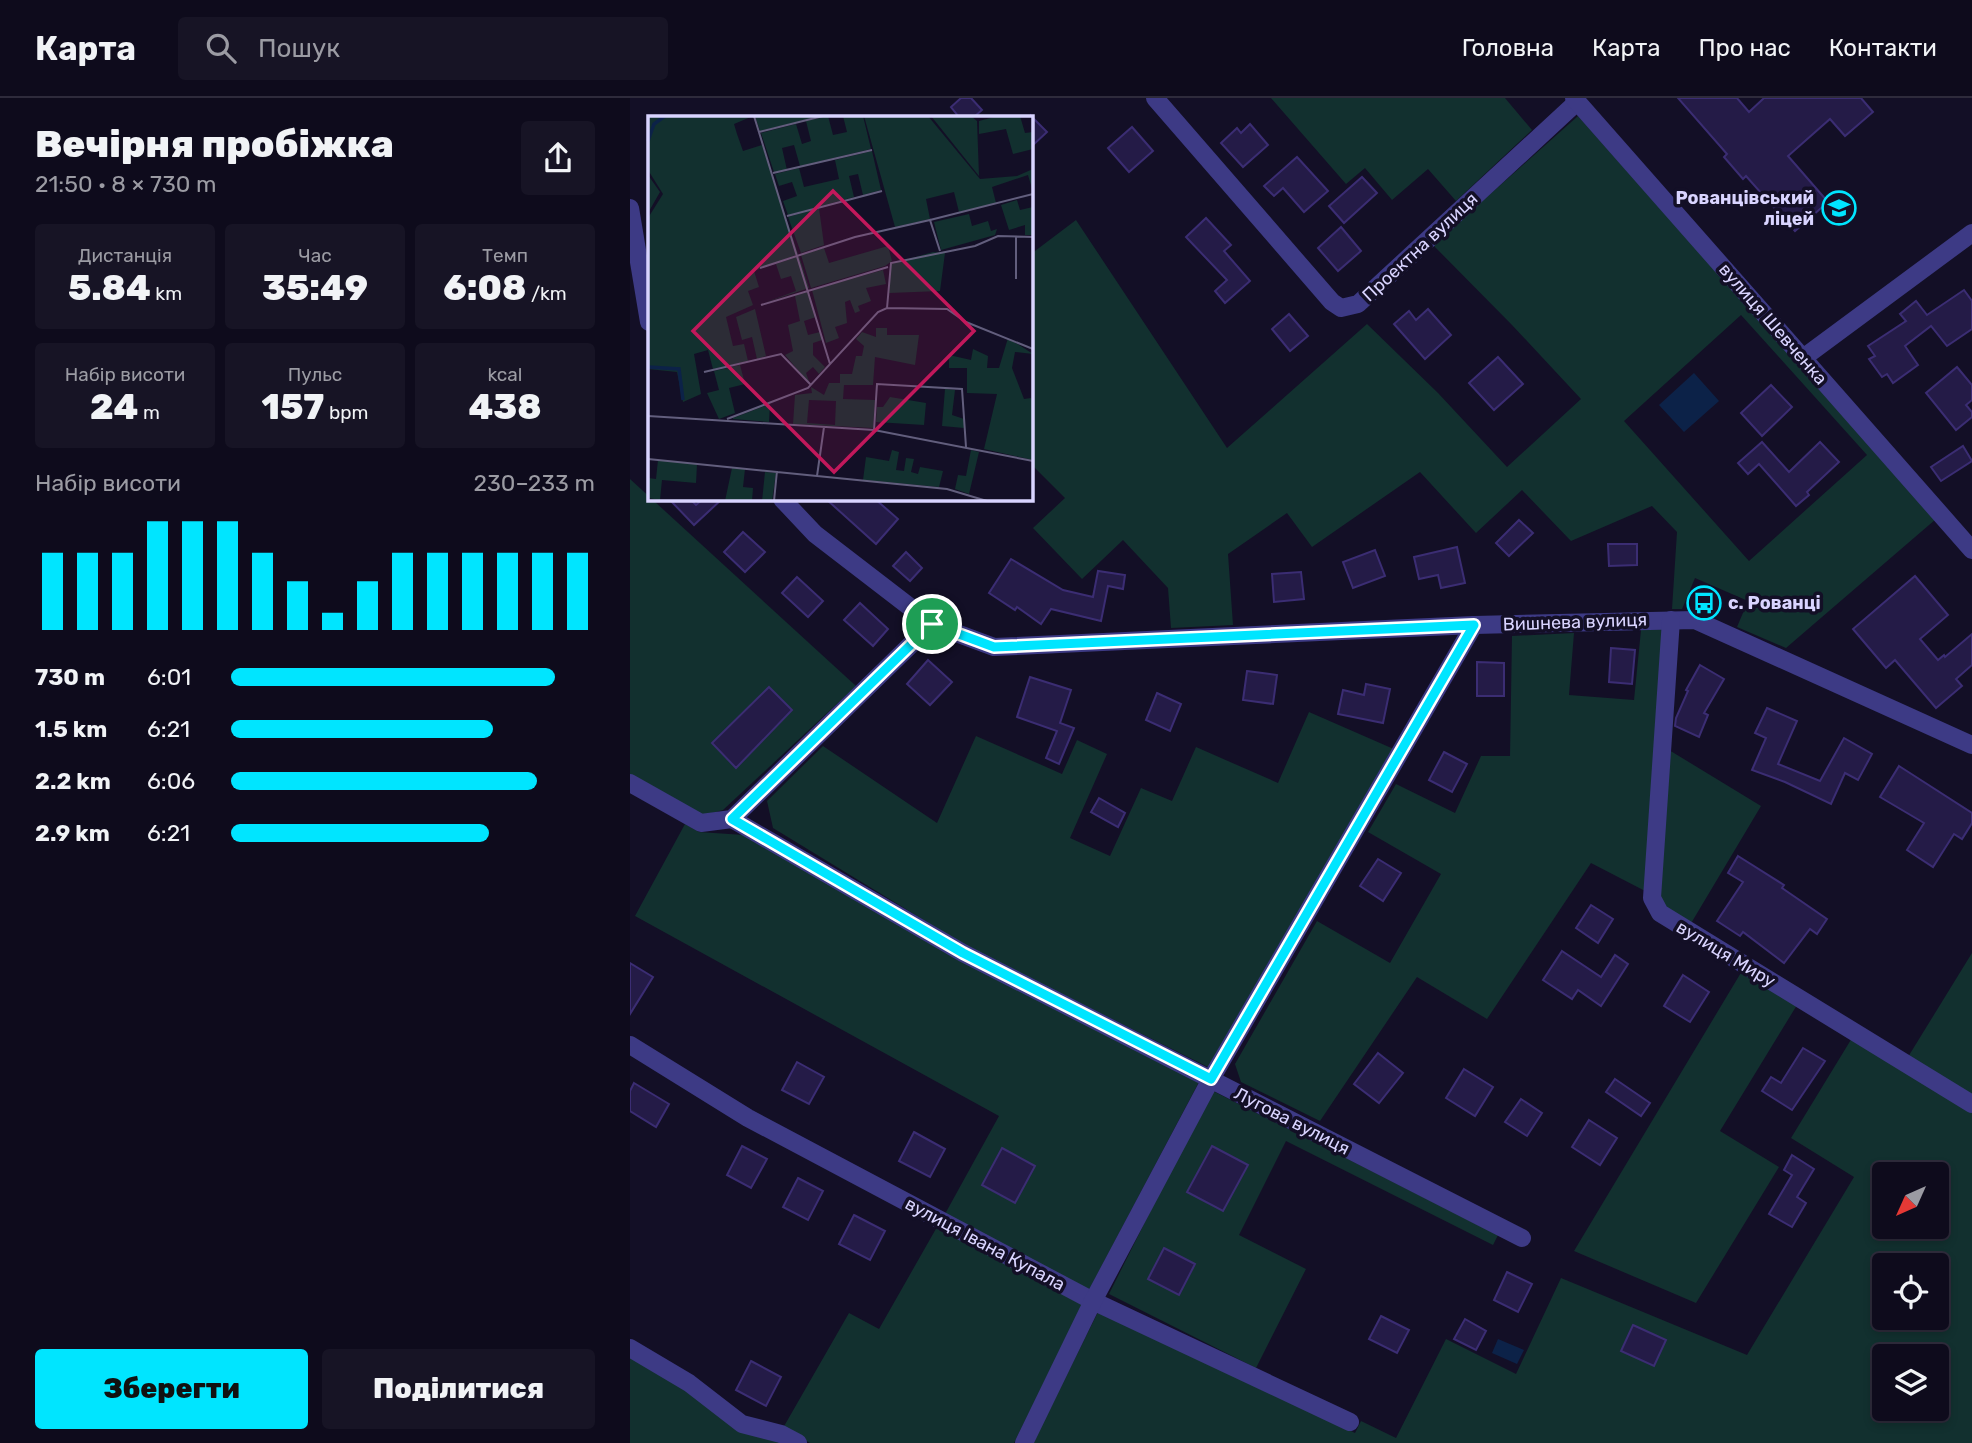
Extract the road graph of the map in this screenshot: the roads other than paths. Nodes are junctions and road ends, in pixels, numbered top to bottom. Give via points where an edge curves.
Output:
1 (1155, 98) edge
2 (1576, 100) edge
3 (630, 208) edge
4 (1972, 233) edge
5 (648, 317) edge
6 (1803, 358) junction
7 (783, 500) edge
8 (1972, 550) edge
9 (1671, 620) junction
10 (932, 624) junction
11 (1474, 625) junction
12 (1972, 745) edge
13 (630, 783) edge
14 (732, 819) junction
15 (630, 1045) edge
16 (1211, 1079) junction
17 (1972, 1104) edge
18 (1522, 1238) dead end
19 (1093, 1301) junction
20 (630, 1348) edge
21 (1350, 1422) dead end
22 (798, 1443) edge
23 (1024, 1443) edge

1 - 2 street, Проектна вулиця via 1341,308 1358,304
2 - 6 street, вулиця Шевченка
3 - 5 street
4 - 6 street
6 - 8 street, вулиця Шевченка
7 - 10 street, Вишнева вулиця via 815,534
9 - 11 street, Вишнева вулиця
9 - 12 street, Вишнева вулиця via 1695,620
9 - 17 street, вулиця Миру via 1652,898 1660,913
10 - 11 street, Вишнева вулиця via 994,647
10 - 14 street
11 - 16 street
13 - 14 street via 701,823
14 - 16 street, Лугова вулиця via 963,953
15 - 19 street, вулиця Івана Купала via 748,1118
16 - 18 street, Лугова вулиця
16 - 19 street
19 - 21 street, вулиця Івана Купала
19 - 23 street
20 - 22 street via 689,1383 742,1424

